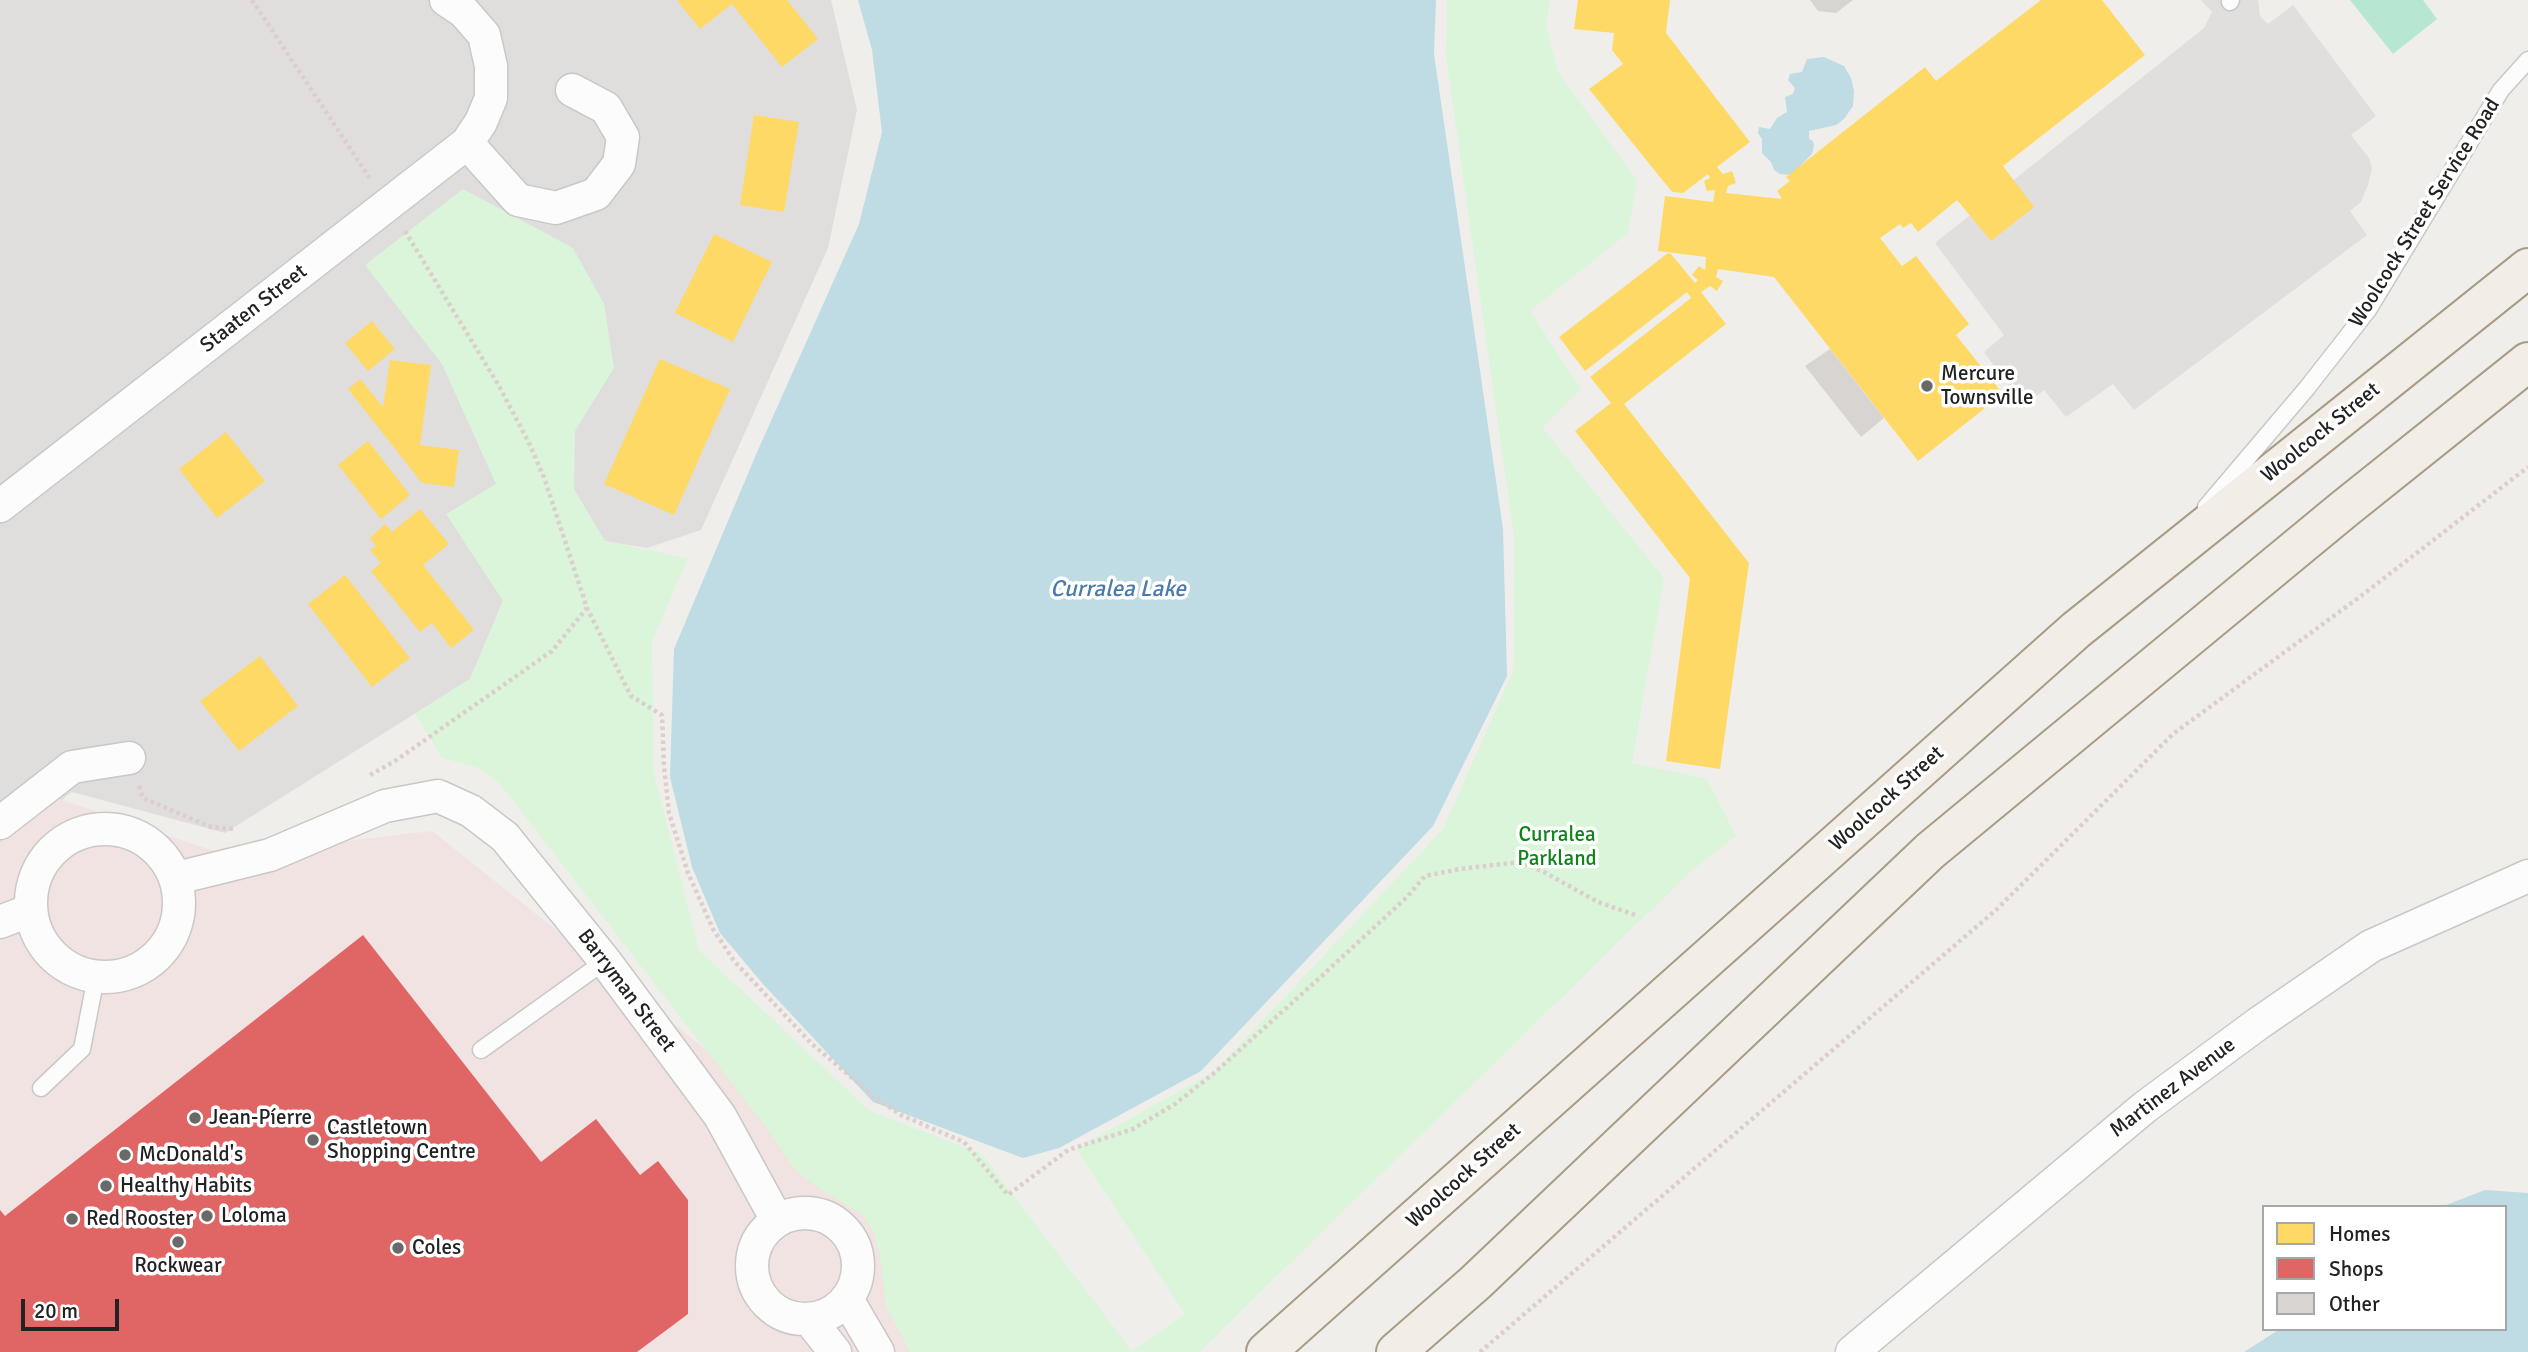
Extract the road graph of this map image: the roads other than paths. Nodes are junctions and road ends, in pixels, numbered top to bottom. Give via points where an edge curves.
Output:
1 (446, 0) edge
2 (2528, 60) edge
3 (572, 90) dead end
4 (467, 143) junction
5 (2528, 268) edge
6 (2528, 362) edge
7 (0, 506) edge
8 (2162, 560) junction
9 (129, 758) road end
10 (0, 823) edge
11 (2528, 876) edge
12 (177, 878) junction
13 (31, 910) junction
14 (0, 922) edge
15 (605, 961) junction
16 (96, 977) junction
17 (481, 1050) dead end
18 (41, 1088) dead end
19 (777, 1220) junction
20 (847, 1299) junction
21 (809, 1319) junction
22 (835, 1352) edge
23 (878, 1352) edge
24 (1266, 1352) edge
25 (1396, 1352) edge
26 (1852, 1352) edge

1 - 4 street, Staaten Street via 464,12 484,36 491,66 491,98
2 - 8 lane, Woolcock Street Service Road via 2501,90 2368,310
3 - 4 street via 606,108 623,137 619,164 596,194 556,208 518,200
4 - 7 street, Staaten Street
5 - 8 main road, Woolcock Street
6 - 25 main road via 1930,851 1475,1283
8 - 24 main road, Woolcock Street via 2076,630
9 - 10 street via 72,767
11 - 26 street, Martinez Avenue via 2371,946 2259,1023 2145,1107
12 - 13 street via 162,854 143,838 111,828 86,831 57,846 41,867
12 - 15 street, Barryman Street via 270,855 385,806 438,796 471,811 505,837
12 - 16 street via 177,924 165,947 139,969
13 - 14 street
13 - 16 street via 48,951 71,969
15 - 17 lane
15 - 19 street, Barryman Street via 720,1116
16 - 18 lane via 82,1049
19 - 20 street via 794,1213 813,1213 845,1230 855,1246 858,1264 856,1283
19 - 21 street via 756,1245 752,1277 768,1306 787,1316
20 - 21 street via 823,1316
20 - 23 street
21 - 22 street

